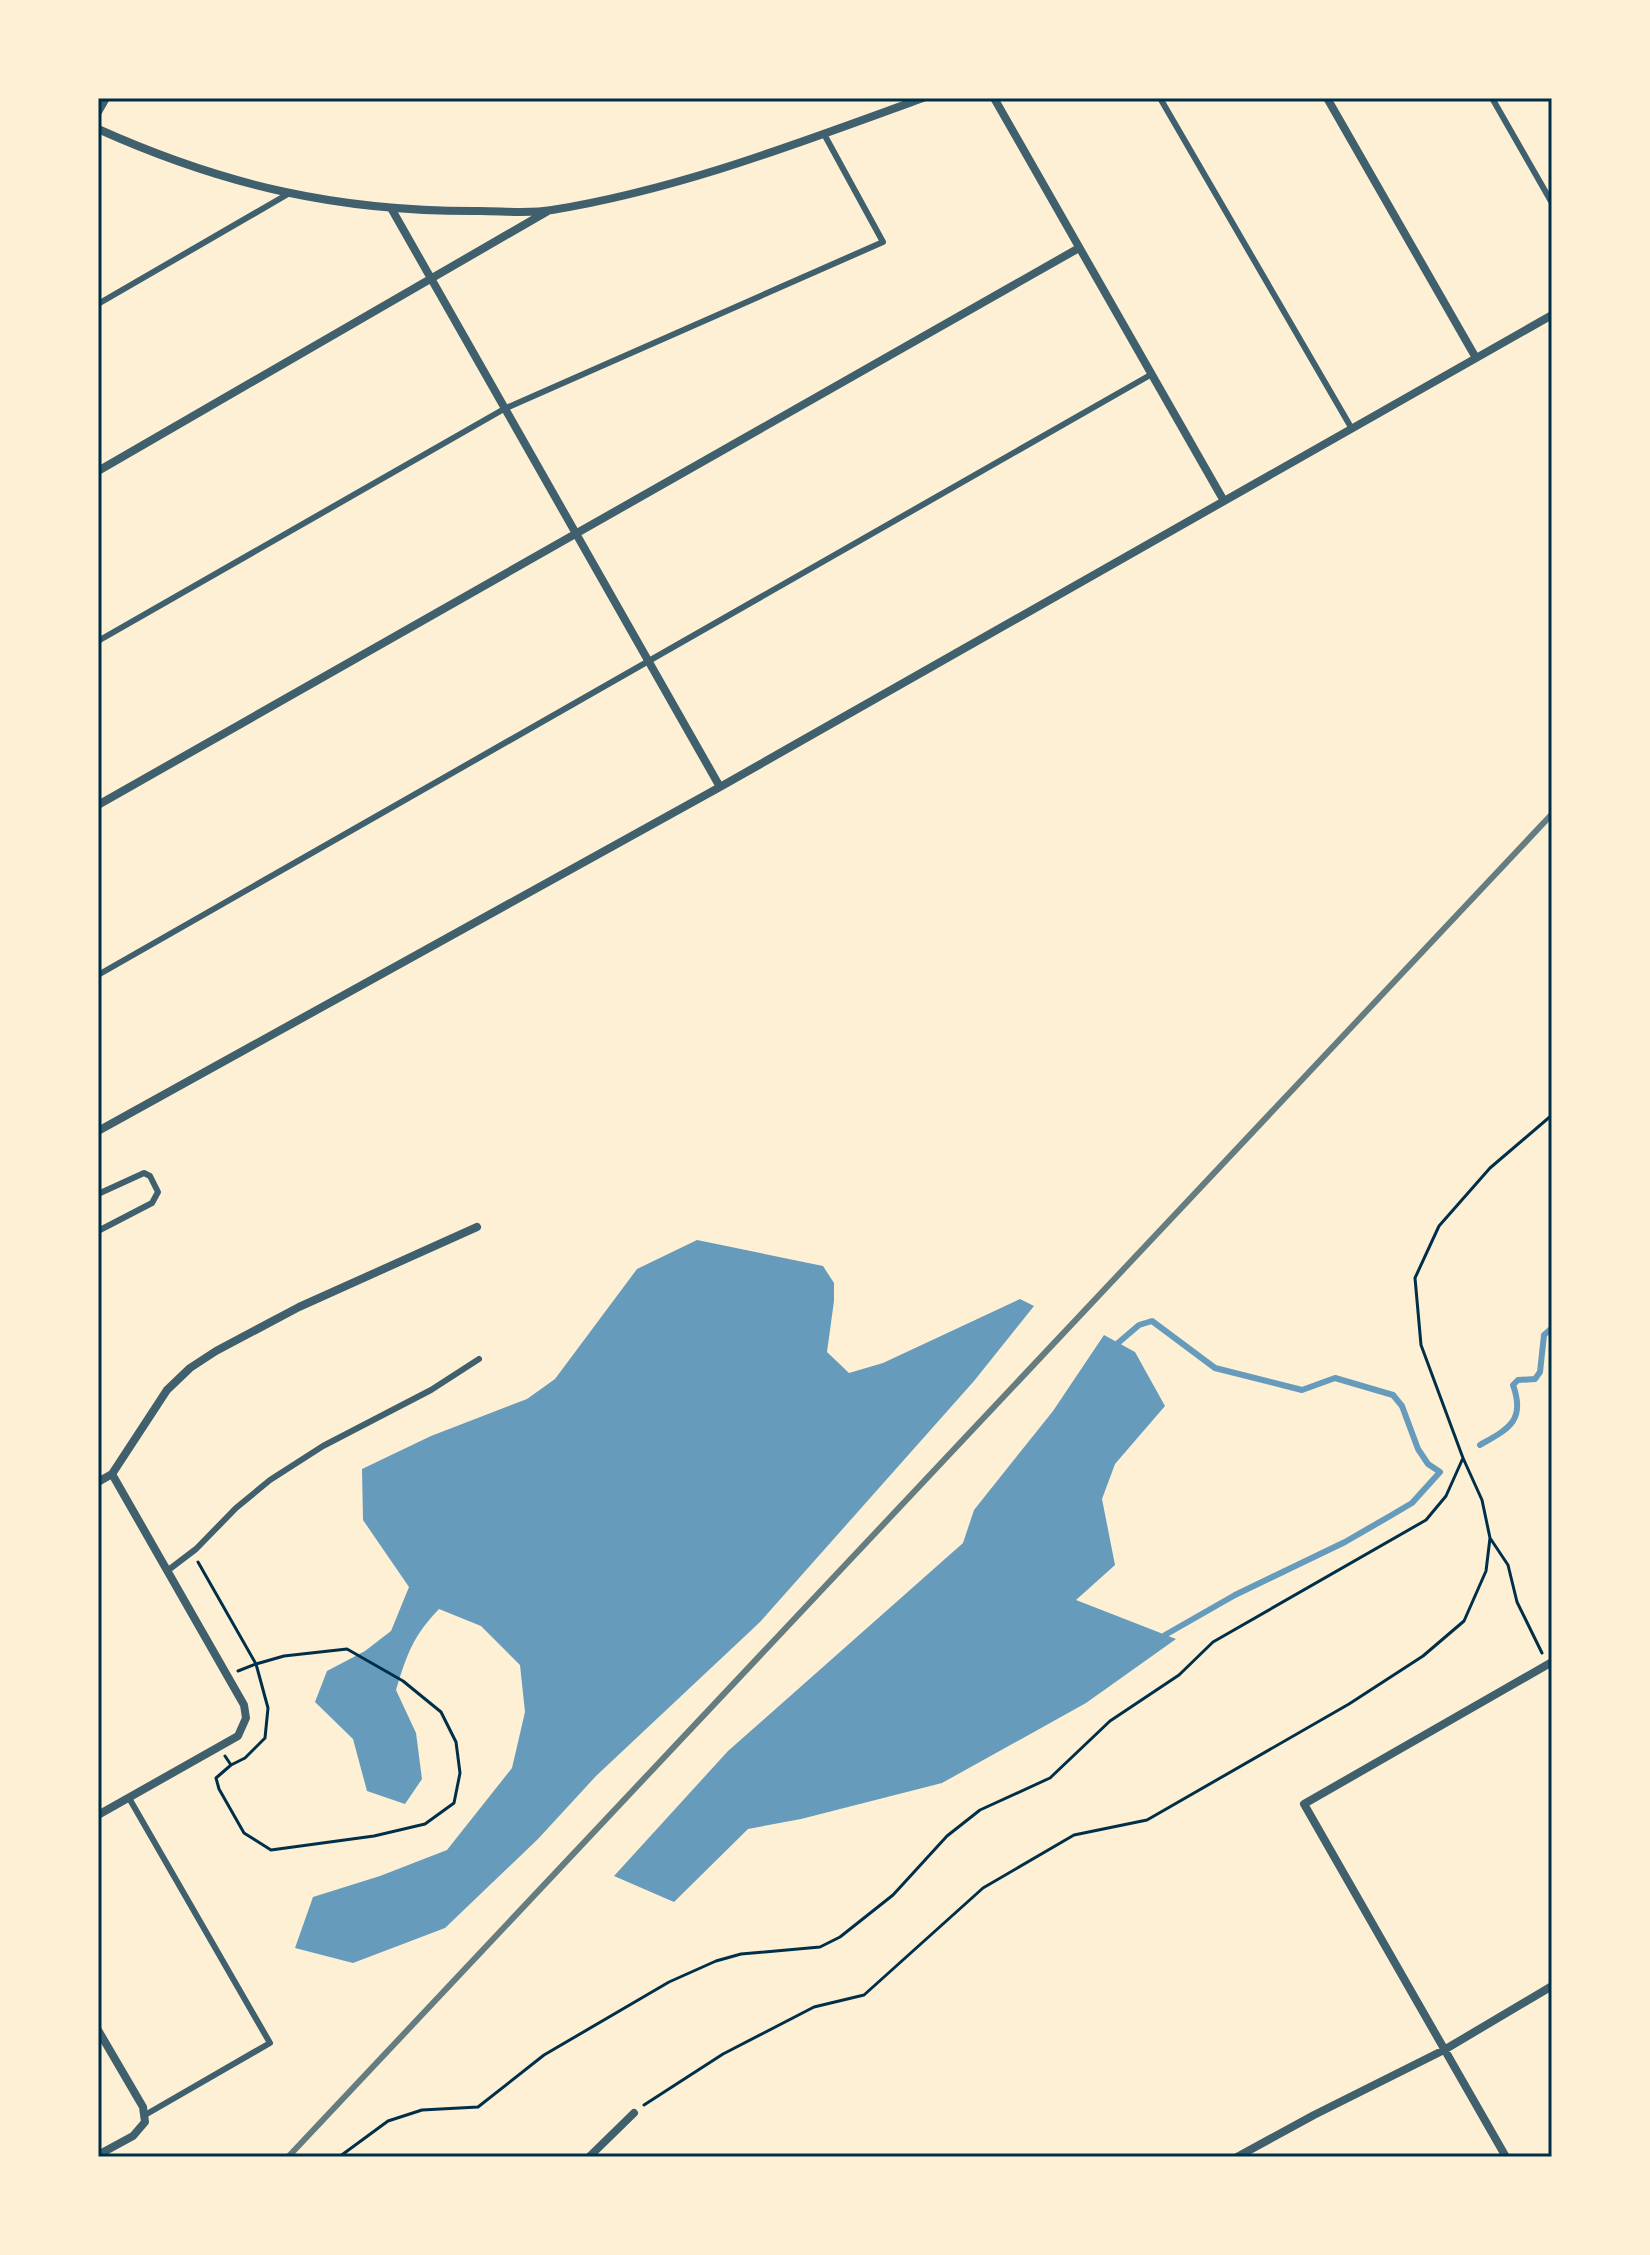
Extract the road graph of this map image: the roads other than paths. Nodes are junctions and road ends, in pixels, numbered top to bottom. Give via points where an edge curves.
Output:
1 (106, 98) edge
2 (923, 98) edge
3 (994, 98) edge
4 (1160, 98) edge
5 (1327, 98) edge
6 (1492, 98) edge
7 (98, 112) edge
8 (98, 129) edge
9 (824, 134) junction
10 (288, 194) junction
11 (1552, 203) edge
12 (391, 208) junction
13 (549, 211) junction
14 (1079, 248) junction
15 (432, 280) junction
16 (98, 304) edge
17 (1552, 315) edge
18 (1476, 358) junction
19 (1152, 374) junction
20 (504, 409) junction
21 (1352, 429) junction
22 (98, 471) edge
23 (1224, 501) junction
24 (576, 535) junction
25 (98, 641) edge
26 (648, 662) junction
27 (720, 787) junction
28 (98, 805) edge
29 (98, 975) edge
30 (98, 1131) edge
31 (98, 1194) edge
32 (477, 1227) dead end
33 (98, 1231) edge
34 (479, 1359) dead end
35 (112, 1474) junction
36 (98, 1482) edge
37 (167, 1571) junction
38 (1550, 1663) edge
39 (129, 1798) junction
40 (98, 1815) edge
41 (1552, 1986) edge
42 (98, 2030) edge
43 (1444, 2050) junction
44 (634, 2113) road end
45 (145, 2119) junction
46 (98, 2155) edge
47 (589, 2157) edge
48 (1237, 2157) edge
49 (1506, 2157) edge

1 - 7 street
2 - 9 street
3 - 14 street
4 - 21 lane
5 - 18 street
6 - 11 lane
8 - 10 street via 220,177
9 - 13 street via 657,189
9 - 20 lane via 883,242
10 - 12 street
10 - 16 lane
12 - 13 street
12 - 15 street
13 - 15 street
14 - 19 street
14 - 24 street
15 - 20 street
15 - 22 street
17 - 18 street
18 - 21 street
19 - 23 street
19 - 26 lane
20 - 24 street
20 - 25 lane
21 - 23 street
23 - 27 street
24 - 26 street
24 - 28 street
26 - 27 street
26 - 29 lane
27 - 30 street
31 - 33 lane via 144,1173 158,1192 152,1203
32 - 35 street via 287,1313 190,1368 160,1400
34 - 37 lane via 270,1480
35 - 36 street
35 - 37 street
37 - 39 street via 244,1705 246,1718 238,1736
38 - 43 street via 1304,1804
39 - 40 street
39 - 45 lane via 270,2043
41 - 43 street
42 - 45 street
43 - 48 street
43 - 49 street
44 - 47 street
45 - 46 street via 133,2136

